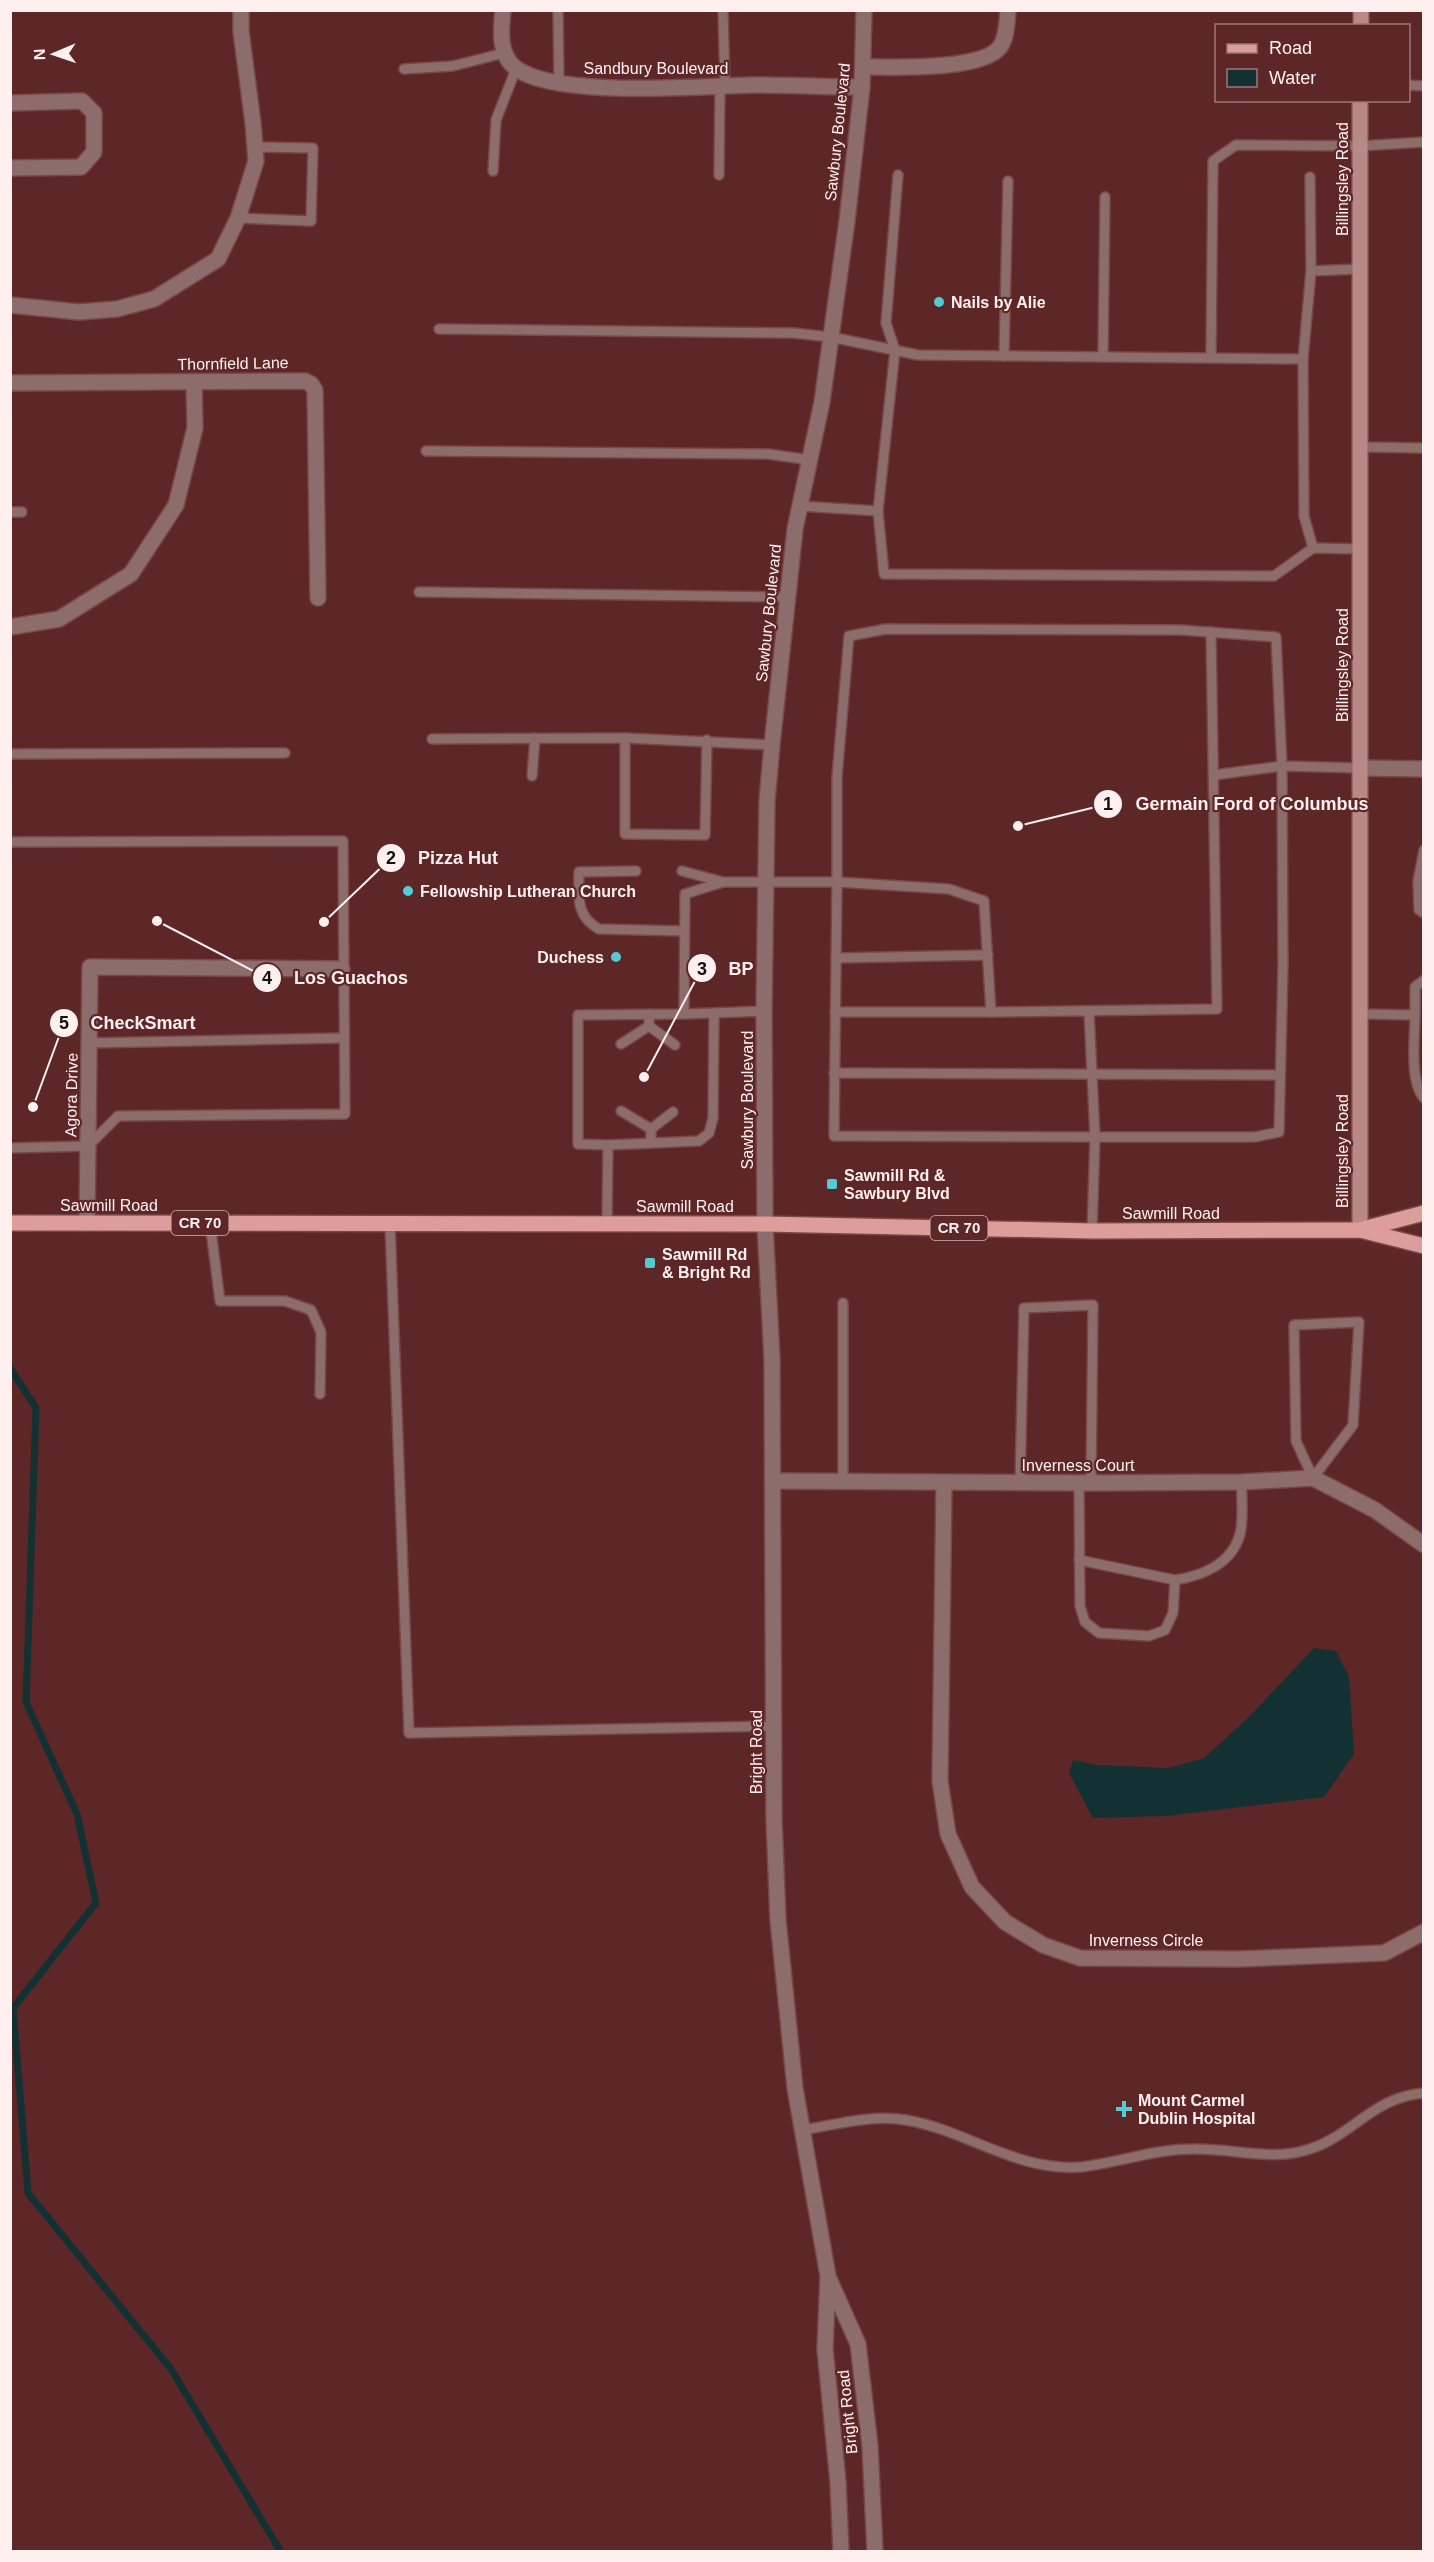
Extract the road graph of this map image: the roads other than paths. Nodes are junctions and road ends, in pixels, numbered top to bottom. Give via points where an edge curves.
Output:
1 (241, 10) edge
2 (503, 10) edge
3 (558, 10) edge
4 (723, 10) edge
5 (864, 10) edge
6 (1008, 10) edge
7 (504, 53) junction
8 (863, 67) junction
9 (404, 69) dead end
10 (516, 69) junction
11 (559, 82) junction
12 (723, 86) junction
13 (862, 87) junction
14 (1360, 102) edge
15 (10, 103) edge
16 (1424, 142) edge
17 (1360, 146) junction
18 (255, 147) junction
19 (10, 168) edge
20 (494, 171) dead end
21 (719, 175) dead end
22 (898, 175) dead end
23 (1310, 177) dead end
24 (1008, 181) dead end
25 (1105, 197) dead end
26 (238, 218) junction
27 (1359, 269) junction
28 (1311, 271) junction
29 (10, 305) edge
30 (439, 329) dead end
31 (831, 338) junction
32 (895, 351) junction
33 (1004, 356) junction
34 (1103, 357) junction
35 (1210, 358) junction
36 (1303, 360) junction
37 (194, 382) junction
38 (10, 383) edge
39 (1360, 447) junction
40 (1424, 448) edge
41 (426, 451) dead end
42 (810, 460) junction
43 (800, 506) junction
44 (878, 511) junction
45 (10, 512) edge
46 (22, 512) dead end
47 (1313, 548) junction
48 (1360, 549) junction
49 (418, 592) dead end
50 (788, 597) junction
51 (318, 598) dead end
52 (10, 627) edge
53 (1211, 632) junction
54 (535, 738) junction
55 (625, 738) junction
56 (432, 739) dead end
57 (707, 740) junction
58 (772, 745) junction
59 (285, 753) dead end
60 (10, 754) edge
61 (1282, 766) junction
62 (1361, 768) junction
63 (1424, 769) edge
64 (1214, 775) junction
65 (532, 776) dead end
66 (10, 842) edge
67 (1424, 850) edge
68 (636, 871) dead end
69 (682, 871) dead end
70 (723, 882) junction
71 (837, 882) junction
72 (766, 884) junction
73 (1424, 913) edge
74 (684, 931) junction
75 (987, 955) junction
76 (836, 958) junction
77 (342, 969) junction
78 (1424, 980) edge
79 (764, 1011) junction
80 (714, 1012) junction
81 (835, 1012) junction
82 (991, 1012) junction
83 (1089, 1012) junction
84 (649, 1014) junction
85 (684, 1014) junction
86 (1361, 1014) junction
87 (1415, 1015) junction
88 (650, 1026) junction
89 (343, 1038) junction
90 (89, 1043) junction
91 (621, 1044) dead end
92 (675, 1045) dead end
93 (1419, 1066) edge
94 (834, 1073) junction
95 (1092, 1074) junction
96 (1280, 1075) junction
97 (1424, 1098) edge
98 (621, 1111) dead end
99 (673, 1112) dead end
100 (651, 1130) junction
101 (1095, 1137) junction
102 (651, 1142) junction
103 (608, 1144) junction
104 (88, 1146) junction
105 (10, 1148) edge
106 (1424, 1213) edge
107 (10, 1223) edge
108 (87, 1223) junction
109 (210, 1223) junction
110 (390, 1224) junction
111 (607, 1224) junction
112 (765, 1224) junction
113 (1360, 1230) junction
114 (1092, 1231) junction
115 (1424, 1246) edge
116 (843, 1304) dead end
117 (320, 1394) dead end
118 (1313, 1478) junction
119 (774, 1481) junction
120 (843, 1482) junction
121 (944, 1482) junction
122 (1242, 1482) junction
123 (1020, 1483) junction
124 (1085, 1483) junction
125 (1424, 1545) edge
126 (1079, 1560) junction
127 (1175, 1581) junction
128 (774, 1726) junction
129 (1424, 1932) edge
130 (1424, 2093) edge
131 (802, 2130) junction
132 (828, 2276) junction
133 (841, 2552) edge
134 (875, 2552) edge

1 - 18 street
2 - 7 street
3 - 11 lane
4 - 12 lane
5 - 8 street, Sawbury Boulevard
6 - 8 street via 1000,46 988,57 910,67
7 - 9 lane via 453,66
7 - 10 street
8 - 13 street, Sawbury Boulevard
10 - 11 street, Sandbury Boulevard
10 - 20 lane via 496,120
11 - 12 street, Sandbury Boulevard via 620,88
12 - 13 street, Sandbury Boulevard
12 - 21 lane
13 - 31 street, Sawbury Boulevard
14 - 17 street, Billingsley Road
15 - 19 street via 82,101 94,112 94,152 81,167
16 - 17 lane
17 - 27 street, Billingsley Road
17 - 35 lane via 1236,145 1212,161
18 - 26 street via 256,161
18 - 26 lane via 313,148 312,221
22 - 32 lane via 886,323
23 - 28 lane
24 - 33 lane
25 - 34 lane
26 - 29 street via 218,259 154,299 117,309 79,312
27 - 28 lane
27 - 39 street, Billingsley Road
28 - 36 lane
30 - 31 lane via 793,333
31 - 32 lane
31 - 42 street, Sawbury Boulevard
32 - 33 lane
32 - 44 lane
33 - 34 lane
34 - 35 lane
35 - 36 lane
36 - 47 lane via 1304,516
37 - 38 street, Thornfield Lane
37 - 51 street, Thornfield Lane via 305,381 315,390
37 - 52 street via 195,428 176,505 130,574 59,619
39 - 40 lane
39 - 48 street, Billingsley Road
41 - 42 lane via 768,454
42 - 43 street, Sawbury Boulevard
43 - 44 lane
43 - 50 street, Sawbury Boulevard
44 - 47 lane via 884,574 1274,576
45 - 46 lane
47 - 48 lane
48 - 62 street, Billingsley Road
49 - 50 lane
50 - 58 street, Sawbury Boulevard
53 - 61 lane via 1276,637
53 - 64 lane
53 - 71 lane via 886,629 849,636 837,777
54 - 55 lane
54 - 56 lane
54 - 65 lane
55 - 57 lane
55 - 57 lane via 625,834 705,835
57 - 58 lane
58 - 72 street, Sawbury Boulevard
59 - 60 lane
61 - 62 lane
61 - 64 lane
61 - 96 lane
62 - 63 street
62 - 86 street, Billingsley Road
64 - 83 lane via 1217,1009
66 - 77 lane via 343,841
67 - 73 lane via 1418,881 1419,910
68 - 74 lane via 579,873 583,916 599,929
69 - 70 lane
70 - 72 lane
70 - 74 lane via 685,894
71 - 72 lane
71 - 75 lane via 949,889 984,901
71 - 76 lane
72 - 79 street, Sawbury Boulevard
74 - 85 lane
75 - 76 lane
75 - 82 lane
76 - 81 lane
77 - 89 lane
77 - 90 street, Agora Drive via 90,967
78 - 87 lane via 1415,987
79 - 80 lane
79 - 112 street, Sawbury Boulevard
80 - 85 lane
80 - 102 lane via 713,1118 709,1133 699,1141
81 - 82 lane
81 - 94 lane
82 - 83 lane
83 - 95 lane
84 - 85 lane
84 - 88 lane
84 - 103 lane via 578,1015 578,1144
86 - 87 lane
86 - 113 street, Billingsley Road
87 - 93 lane
88 - 91 lane
88 - 92 lane
89 - 90 lane
89 - 104 lane via 345,1114 118,1116
90 - 104 street, Agora Drive
93 - 97 lane via 1418,1092
94 - 95 lane
94 - 101 lane via 834,1136
95 - 96 lane
95 - 101 lane
96 - 101 lane via 1279,1132 1255,1137
98 - 100 lane
99 - 100 lane
100 - 102 lane
101 - 114 lane
102 - 103 lane
103 - 111 lane
104 - 105 lane
104 - 108 street, Agora Drive
106 - 113 main road, Sawmill Road / CR 70
107 - 108 main road, Sawmill Road / CR 70
108 - 109 main road, Sawmill Road / CR 70
109 - 110 main road, Sawmill Road / CR 70
109 - 117 lane via 220,1301 285,1301 311,1310 321,1332
110 - 111 main road, Sawmill Road / CR 70
110 - 128 lane via 409,1733
111 - 112 main road, Sawmill Road / CR 70
112 - 114 main road, Sawmill Road / CR 70
112 - 119 street, Bright Road
113 - 114 main road, Sawmill Road / CR 70
113 - 115 main road, Sawmill Road / CR 70
116 - 120 lane
118 - 118 lane via 1296,1441 1294,1324 1359,1322 1353,1425
118 - 122 street, Inverness Court
118 - 125 street via 1375,1510
119 - 120 street, Inverness Court
119 - 128 street, Bright Road
120 - 121 street, Inverness Court
121 - 123 street, Inverness Court
121 - 129 street, Inverness Circle via 940,1781 948,1834 972,1887 1005,1922 1043,1945 1080,1958 1239,1959 1384,1953
122 - 124 street, Inverness Court
122 - 127 lane via 1240,1534 1232,1553 1195,1578
123 - 124 street, Inverness Court
123 - 124 lane via 1024,1308 1093,1305
124 - 126 lane
126 - 127 lane
126 - 127 lane via 1080,1606 1085,1622 1099,1633 1149,1636 1165,1630 1173,1613
128 - 131 street, Bright Road via 782,1980
130 - 131 lane via 1391,2100 1310,2149 1270,2156 1192,2149 1081,2167 1053,2166 1016,2159 957,2133 905,2120 879,2119
131 - 132 street, Bright Road
132 - 133 street, Bright Road via 825,2349
132 - 134 street, Bright Road via 858,2344 870,2446

